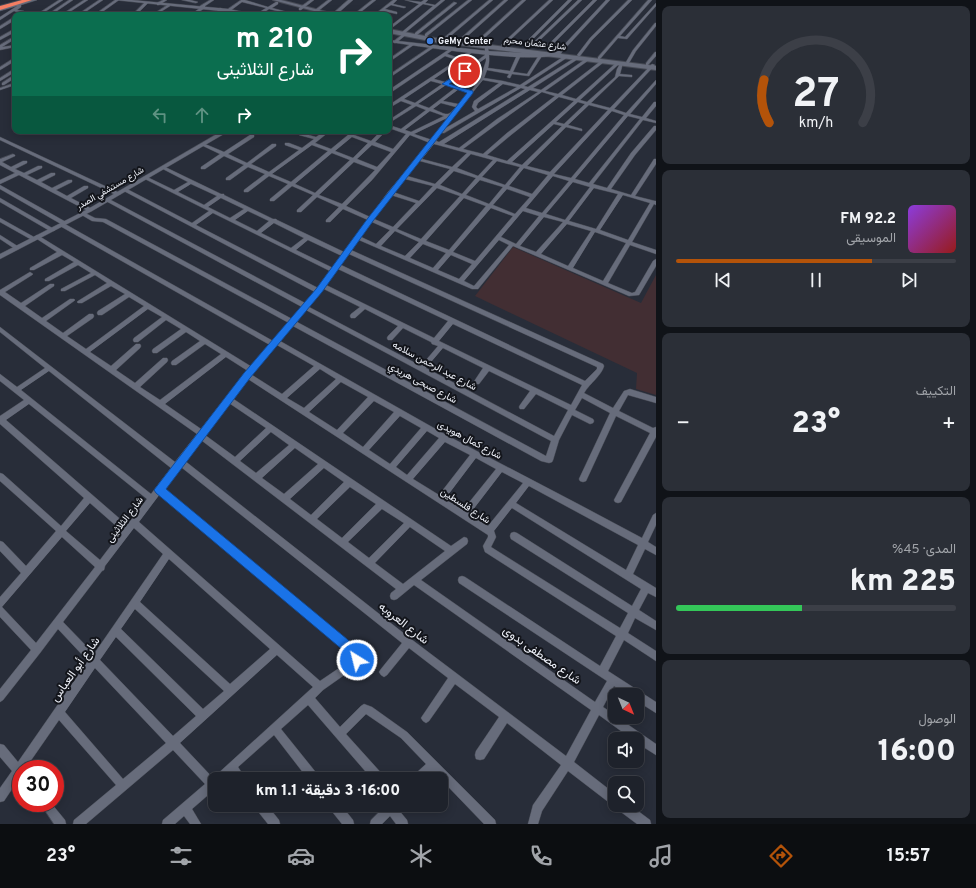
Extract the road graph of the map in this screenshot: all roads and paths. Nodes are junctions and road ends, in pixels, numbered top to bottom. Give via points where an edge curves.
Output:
1 (10, 0) edge
2 (35, 0) edge
3 (61, 0) edge
4 (72, 0) edge
5 (86, 0) edge
6 (101, 0) edge
7 (117, 0) edge
8 (165, 0) edge
9 (184, 0) edge
10 (212, 0) edge
11 (312, 0) edge
12 (330, 0) edge
13 (351, 0) edge
14 (374, 0) edge
15 (395, 0) edge
16 (407, 0) edge
17 (426, 0) edge
18 (443, 0) edge
19 (470, 0) edge
20 (491, 0) edge
21 (506, 0) edge
22 (524, 0) edge
23 (551, 0) edge
24 (570, 0) edge
25 (580, 0) edge
26 (594, 0) edge
27 (608, 0) edge
28 (630, 0) edge
29 (650, 0) edge
30 (243, 1) edge
31 (277, 1) edge
32 (26, 2) edge
33 (196, 2) dead end
34 (146, 3) junction
35 (422, 3) junction
36 (455, 3) dead end
37 (158, 4) junction
38 (390, 4) junction
39 (656, 4) edge
40 (169, 5) junction
41 (175, 5) junction
42 (436, 6) junction
43 (203, 7) junction
44 (404, 7) dead end
45 (0, 8) edge
46 (269, 8) junction
47 (301, 8) junction
48 (221, 9) junction
49 (229, 10) junction
50 (316, 10) junction
51 (383, 10) junction
52 (641, 10) junction
53 (12, 12) junction
54 (23, 12) edge
55 (43, 12) edge
56 (54, 12) edge
57 (68, 12) edge
58 (83, 12) edge
59 (100, 12) edge
60 (137, 12) edge
61 (158, 12) edge
62 (196, 12) edge
63 (218, 12) edge
64 (238, 12) edge
65 (262, 12) edge
66 (285, 12) edge
67 (314, 12) edge
68 (323, 12) edge
69 (337, 12) edge
70 (359, 12) edge
71 (380, 12) edge
72 (392, 12) edge
73 (392, 12) edge
74 (649, 12) junction
75 (396, 13) dead end
76 (656, 14) edge
77 (0, 15) edge
78 (5, 16) junction
79 (0, 19) edge
80 (12, 20) edge
81 (656, 24) edge
82 (392, 27) edge
83 (0, 28) edge
84 (392, 30) edge
85 (12, 32) edge
86 (405, 33) junction
87 (416, 34) junction
88 (426, 35) junction
89 (617, 37) junction
90 (446, 38) junction
91 (12, 39) edge
92 (0, 40) edge
93 (392, 40) edge
94 (461, 40) junction
95 (392, 41) edge
96 (478, 42) junction
97 (526, 43) junction
98 (413, 44) junction
99 (504, 44) junction
100 (535, 44) junction
101 (550, 45) junction
102 (434, 46) junction
103 (486, 46) junction
104 (10, 47) joint
105 (562, 47) junction
106 (0, 48) edge
107 (452, 49) junction
108 (472, 51) junction
109 (656, 52) edge
110 (444, 54) junction
111 (488, 54) junction
112 (556, 54) junction
113 (0, 55) edge
114 (519, 55) junction
115 (540, 56) junction
116 (567, 56) junction
117 (578, 57) junction
118 (392, 59) edge
119 (588, 59) junction
120 (460, 60) junction
121 (601, 60) junction
122 (12, 61) edge
123 (623, 63) junction
124 (474, 64) junction
125 (653, 66) edge
126 (485, 69) junction
127 (0, 70) edge
128 (12, 72) edge
129 (511, 72) junction
130 (392, 75) edge
131 (617, 75) junction
132 (631, 76) dead end
133 (12, 78) edge
134 (430, 79) junction
135 (482, 79) junction
136 (0, 80) edge
137 (461, 80) dead end
138 (656, 81) edge
139 (505, 82) junction
140 (2, 84) edge
141 (445, 84) junction
142 (12, 85) edge
143 (478, 85) junction
144 (12, 86) edge
145 (520, 86) junction
146 (458, 88) junction
147 (530, 88) junction
148 (0, 89) edge
149 (392, 90) edge
150 (543, 91) junction
151 (471, 92) junction
152 (560, 96) junction
153 (400, 99) junction
154 (576, 100) junction
155 (441, 102) junction
156 (656, 103) edge
157 (415, 104) junction
158 (588, 104) junction
159 (392, 105) edge
160 (460, 106) junction
161 (430, 109) junction
162 (610, 110) junction
163 (478, 111) junction
164 (628, 115) junction
165 (449, 117) junction
166 (642, 119) junction
167 (392, 120) edge
168 (460, 121) junction
169 (552, 122) junction
170 (656, 122) edge
171 (565, 125) junction
172 (392, 127) edge
173 (656, 127) edge
174 (580, 130) dead end
175 (401, 131) junction
176 (221, 134) edge
177 (301, 134) dead end
178 (324, 134) edge
179 (381, 134) edge
180 (409, 134) junction
181 (438, 134) junction
182 (351, 135) joint
183 (252, 136) dead end
184 (0, 138) edge
185 (314, 141) junction
186 (530, 142) junction
187 (371, 143) junction
188 (436, 143) junction
189 (274, 144) dead end
190 (287, 144) dead end
191 (203, 145) junction
192 (543, 146) junction
193 (460, 149) junction
194 (303, 150) junction
195 (332, 151) junction
196 (393, 151) junction
197 (470, 152) junction
198 (224, 154) junction
199 (13, 155) dead end
200 (484, 156) junction
201 (418, 159) junction
202 (496, 159) junction
203 (355, 160) junction
204 (656, 160) edge
205 (0, 162) edge
206 (25, 162) dead end
207 (508, 162) junction
208 (247, 164) junction
209 (40, 167) dead end
210 (524, 167) junction
211 (163, 168) junction
212 (203, 168) dead end
213 (11, 169) junction
214 (378, 169) junction
215 (454, 169) junction
216 (21, 174) junction
217 (52, 174) dead end
218 (269, 174) junction
219 (551, 174) junction
220 (404, 177) junction
221 (145, 178) junction
222 (479, 178) junction
223 (228, 179) dead end
224 (572, 180) junction
225 (70, 181) dead end
226 (192, 181) junction
227 (0, 182) edge
228 (37, 182) junction
229 (292, 184) junction
230 (591, 185) junction
231 (437, 186) junction
232 (0, 187) edge
233 (86, 187) dead end
234 (505, 187) junction
235 (52, 190) junction
236 (125, 190) junction
237 (608, 190) junction
238 (246, 191) dead end
239 (175, 192) junction
240 (390, 193) junction
241 (118, 194) junction
242 (621, 194) junction
243 (317, 195) junction
244 (462, 195) junction
245 (222, 196) junction
246 (533, 196) junction
247 (632, 197) junction
248 (68, 198) junction
249 (0, 200) edge
250 (108, 200) junction
251 (272, 200) dead end
252 (420, 203) junction
253 (655, 203) edge
254 (489, 205) junction
255 (343, 207) junction
256 (205, 208) junction
257 (248, 208) junction
258 (523, 209) junction
259 (90, 210) junction
260 (213, 211) junction
261 (299, 211) dead end
262 (83, 214) junction
263 (542, 215) junction
264 (517, 216) junction
265 (370, 219) junction
266 (0, 220) edge
267 (231, 220) junction
268 (274, 220) junction
269 (328, 221) dead end
270 (566, 222) junction
271 (63, 224) junction
272 (193, 225) junction
273 (394, 229) junction
274 (52, 230) junction
275 (595, 230) junction
276 (257, 233) junction
277 (0, 237) edge
278 (308, 237) junction
279 (35, 238) junction
280 (358, 238) junction
281 (498, 238) junction
282 (422, 241) junction
283 (630, 242) junction
284 (514, 245) junction
285 (377, 246) junction
286 (17, 248) junction
287 (292, 250) junction
288 (62, 252) junction
289 (656, 252) edge
290 (347, 253) junction
291 (450, 253) junction
292 (537, 255) junction
293 (0, 257) edge
294 (406, 259) junction
295 (656, 261) edge
296 (78, 262) junction
297 (476, 264) junction
298 (336, 268) junction
299 (569, 269) junction
300 (434, 271) junction
301 (95, 273) junction
302 (47, 280) dead end
303 (460, 282) junction
304 (111, 283) junction
305 (604, 284) junction
306 (52, 285) dead end
307 (321, 288) junction
308 (63, 290) dead end
309 (0, 292) edge
310 (129, 294) junction
311 (72, 300) dead end
312 (80, 302) dead end
313 (21, 306) junction
314 (148, 306) junction
315 (306, 307) junction
316 (364, 307) junction
317 (100, 313) dead end
318 (91, 316) dead end
319 (353, 316) dead end
320 (166, 317) junction
321 (42, 321) junction
322 (452, 321) junction
323 (292, 323) junction
324 (402, 326) junction
325 (185, 328) junction
326 (0, 330) edge
327 (63, 336) junction
328 (390, 338) dead end
329 (205, 340) junction
330 (434, 342) junction
331 (275, 343) junction
332 (442, 346) junction
333 (155, 351) dead end
334 (86, 352) junction
335 (226, 354) junction
336 (165, 360) dead end
337 (174, 363) dead end
338 (319, 366) junction
339 (49, 368) junction
340 (487, 368) junction
341 (422, 369) junction
342 (111, 370) junction
343 (249, 372) junction
344 (0, 377) edge
345 (341, 378) junction
346 (476, 382) dead end
347 (586, 384) junction
348 (136, 387) junction
349 (17, 390) junction
350 (534, 391) junction
351 (580, 394) junction
352 (373, 397) junction
353 (228, 398) junction
354 (282, 398) junction
355 (29, 400) junction
356 (656, 400) edge
357 (160, 404) junction
358 (522, 407) dead end
359 (572, 410) junction
360 (304, 412) junction
361 (400, 412) junction
362 (614, 412) junction
363 (0, 420) edge
364 (590, 421) dead end
365 (426, 427) junction
366 (271, 428) junction
367 (656, 432) edge
368 (201, 434) junction
369 (338, 434) junction
370 (445, 437) junction
371 (555, 440) junction
372 (295, 444) junction
373 (364, 451) junction
374 (475, 454) junction
375 (235, 462) junction
376 (178, 464) junction
377 (323, 464) junction
378 (391, 468) junction
379 (502, 468) junction
380 (0, 476) edge
381 (256, 478) junction
382 (583, 479) dead end
383 (408, 480) junction
384 (350, 482) junction
385 (528, 482) junction
386 (159, 490) junction
387 (89, 498) junction
388 (152, 499) junction
389 (284, 500) junction
390 (440, 500) junction
391 (618, 500) dead end
392 (382, 504) junction
393 (511, 504) junction
394 (464, 515) junction
395 (656, 517) edge
396 (311, 520) junction
397 (409, 522) junction
398 (134, 523) junction
399 (61, 530) junction
400 (128, 531) junction
401 (489, 531) junction
402 (514, 536) dead end
403 (464, 541) dead end
404 (342, 543) junction
405 (644, 544) junction
406 (0, 545) edge
407 (656, 551) edge
408 (451, 552) junction
409 (169, 553) junction
410 (369, 564) junction
411 (101, 567) junction
412 (26, 572) junction
413 (628, 575) junction
414 (414, 580) junction
415 (462, 580) dead end
416 (647, 587) junction
417 (403, 589) junction
418 (656, 593) edge
419 (394, 596) dead end
420 (135, 603) junction
421 (0, 604) edge
422 (0, 611) edge
423 (634, 612) junction
424 (58, 623) junction
425 (656, 626) edge
426 (116, 630) junction
427 (622, 634) junction
428 (408, 642) junction
429 (276, 649) junction
430 (37, 650) junction
431 (656, 656) edge
432 (95, 661) junction
433 (384, 672) dead end
434 (602, 672) junction
435 (454, 678) junction
436 (613, 679) junction
437 (320, 687) junction
438 (626, 688) edge
439 (231, 691) junction
440 (0, 697) edge
441 (308, 698) junction
442 (644, 700) edge
443 (656, 708) edge
444 (597, 709) junction
445 (60, 713) junction
446 (203, 716) junction
447 (505, 717) junction
448 (426, 718) dead end
449 (274, 728) junction
450 (340, 734) junction
451 (173, 743) junction
452 (0, 749) edge
453 (656, 750) edge
454 (480, 755) dead end
455 (28, 760) edge
456 (12, 763) edge
457 (433, 764) junction
458 (567, 764) junction
459 (232, 767) junction
460 (226, 772) edge
461 (236, 772) edge
462 (309, 772) edge
463 (373, 772) edge
464 (425, 772) edge
465 (208, 776) edge
466 (12, 782) edge
467 (123, 786) junction
468 (208, 788) edge
469 (608, 795) edge
470 (0, 797) edge
471 (185, 808) junction
472 (52, 812) edge
473 (265, 812) edge
474 (340, 812) edge
475 (387, 812) edge
476 (395, 812) edge
477 (629, 812) edge
478 (641, 822) edge
479 (61, 824) edge
480 (78, 824) edge
481 (167, 824) edge
482 (196, 824) edge
483 (274, 824) edge
484 (349, 824) edge
485 (375, 824) edge
486 (403, 824) edge
487 (491, 824) edge
488 (533, 824) edge

1 - 45 highway
2 - 45 street
3 - 55 street
4 - 56 street
5 - 57 street
6 - 58 street
7 - 34 street
7 - 59 street
8 - 37 street
9 - 33 street
9 - 41 street
10 - 43 street
11 - 47 street
12 - 50 street
13 - 69 street
14 - 70 street
15 - 38 street
16 - 35 street
17 - 35 street
18 - 42 street
19 - 88 street
20 - 90 street
21 - 94 street
22 - 96 street
23 - 99 street
24 - 97 street
25 - 100 street
26 - 101 street
27 - 105 street
28 - 117 street via 591,39
29 - 52 street
30 - 46 street
30 - 49 street
31 - 46 street
31 - 47 main road
32 - 45 highway
32 - 53 street
34 - 37 street
34 - 60 street
35 - 42 street
35 - 82 street
36 - 87 street
37 - 40 street
38 - 44 street
38 - 51 street
39 - 74 street
40 - 41 street
40 - 61 street
41 - 43 street
42 - 86 street
43 - 48 street
43 - 62 street
45 - 53 street
46 - 65 street
46 - 66 street
47 - 50 main road
47 - 67 main road
48 - 49 street
48 - 63 street
49 - 64 street
50 - 68 main road
51 - 71 street
51 - 72 street
52 - 74 street
52 - 89 street
53 - 54 street
53 - 78 street
73 - 75 street
74 - 76 street
74 - 89 street via 625,38
77 - 78 street
78 - 79 street
80 - 83 street
81 - 123 street
84 - 86 main road, شارع عثمان محرم
85 - 92 street
86 - 87 main road, شارع عثمان محرم
86 - 93 street
86 - 103 main road, شارع عثمان محرم
87 - 88 main road, شارع عثمان محرم
88 - 90 main road, شارع عثمان محرم
89 - 121 street
90 - 94 main road, شارع عثمان محرم
91 - 106 street
94 - 96 main road, شارع عثمان محرم
95 - 98 street
96 - 99 main road, شارع عثمان محرم
97 - 99 street
97 - 100 street
98 - 102 street
98 - 118 street
99 - 112 main road, شارع عثمان محرم
100 - 101 street
101 - 105 street
102 - 107 street
102 - 130 street
103 - 111 street
103 - 112 main road, شارع عثمان محرم
104 - 106 street
104 - 113 street
105 - 112 street
107 - 108 street
107 - 110 street
108 - 111 street
108 - 120 street
109 - 125 street
110 - 120 street
110 - 149 street
111 - 114 street
111 - 124 street
111 - 126 street
112 - 115 street
112 - 116 main road, شارع عثمان محرم
112 - 117 main road, شارع عثمان محرم
114 - 115 street
114 - 129 street
115 - 129 street via 529,74
116 - 117 main road, شارع عثمان محرم
116 - 145 street
117 - 119 main road, شارع عثمان محرم
117 - 121 main road, شارع عثمان محرم
117 - 147 street
119 - 121 main road, شارع عثمان محرم
119 - 150 street
120 - 124 street
120 - 134 street
121 - 123 main road, شارع عثمان محرم
121 - 123 main road, شارع عثمان محرم
121 - 152 street
122 - 127 street
123 - 125 main road, شارع عثمان محرم
123 - 131 street
123 - 154 street
124 - 141 street
125 - 162 street
126 - 129 street
126 - 135 street
128 - 136 street
129 - 139 street
131 - 132 street
131 - 158 street
133 - 140 street
134 - 141 street
134 - 153 street
135 - 139 street
135 - 143 street
137 - 143 street
138 - 164 street
139 - 145 street
139 - 163 street via 476,102 474,107
140 - 142 street
141 - 146 street
141 - 157 street
143 - 151 street
144 - 148 street
145 - 147 street
145 - 163 street
146 - 151 street
146 - 155 street
147 - 150 street
147 - 188 street
150 - 152 street
150 - 193 street
151 - 160 street
152 - 154 street
152 - 200 street
153 - 157 street
153 - 159 street
154 - 158 street
154 - 169 street
155 - 160 street
155 - 161 street
156 - 166 street
157 - 161 street
157 - 167 street
158 - 162 street
158 - 171 street
160 - 165 street
161 - 165 street
161 - 175 street
162 - 164 street
162 - 219 street
163 - 168 street
164 - 166 street
164 - 224 street
165 - 168 street
165 - 180 street
165 - 181 street, شارع الثلاثينى
166 - 170 street
166 - 230 street
168 - 181 street
169 - 171 street
169 - 186 street
171 - 174 street
171 - 192 street
172 - 175 street
173 - 237 street
175 - 180 street
176 - 191 street, شارع مستشفي الصدر
177 - 185 street
178 - 185 street
179 - 187 street
180 - 188 street
180 - 196 street
181 - 188 street, شارع الثلاثينى
182 - 187 street
182 - 195 street
183 - 198 street
184 - 241 street
185 - 194 street
185 - 195 street
186 - 192 street
186 - 207 street
187 - 196 street
187 - 203 street
188 - 193 street
188 - 201 street, شارع الثلاثينى
189 - 208 street
190 - 194 street
191 - 198 street
191 - 211 street, شارع مستشفي الصدر
192 - 210 street
193 - 197 street
194 - 218 street
195 - 203 street
195 - 229 street
196 - 214 street
197 - 200 street
197 - 215 street
198 - 208 street
198 - 212 street
199 - 205 street
200 - 202 street
201 - 215 street
201 - 220 street, شارع الثلاثينى
202 - 207 street
202 - 222 street
203 - 214 street
203 - 243 street
204 - 247 street
205 - 213 street
206 - 213 street
207 - 210 street
208 - 218 street
208 - 223 street
209 - 216 street
210 - 219 street
210 - 234 street
211 - 221 street, شارع مستشفي الصدر
211 - 226 street
213 - 216 street
214 - 255 street
215 - 222 street
215 - 231 street
216 - 227 street
216 - 228 street
217 - 228 street
218 - 229 street
218 - 238 street
219 - 224 street
219 - 246 street
220 - 231 street
220 - 240 street, شارع الثلاثينى
221 - 236 street, شارع مستشفي الصدر
221 - 239 street
222 - 234 street
222 - 244 street
224 - 230 street
224 - 263 street
225 - 235 street
226 - 239 street
226 - 245 street
228 - 235 street
229 - 243 street
229 - 251 street
230 - 237 street
230 - 270 street
231 - 244 street
231 - 252 street
232 - 271 street, شارع كمال هويدى
233 - 248 street
234 - 246 street
234 - 254 street
235 - 248 street
236 - 241 street, شارع مستشفي الصدر
236 - 272 street
237 - 242 street
239 - 256 street
240 - 252 street
240 - 265 street, شارع الثلاثينى
241 - 250 street, شارع مستشفي الصدر
242 - 247 street
242 - 275 street
243 - 255 street
243 - 261 street
244 - 254 street
244 - 282 street
245 - 256 street
245 - 257 street
246 - 258 street
247 - 253 street
248 - 259 street
249 - 274 street
250 - 259 street, شارع مستشفي الصدر
250 - 315 street, شارع عبد الرحمن سلامه
252 - 273 street
253 - 283 street
254 - 264 street
254 - 291 street
255 - 265 street
255 - 269 street
256 - 260 street
257 - 267 street
257 - 268 street
258 - 263 street
258 - 264 street
259 - 262 street, شارع مستشفي الصدر
260 - 267 street
260 - 272 street
262 - 271 street, شارع مستشفي الصدر
262 - 323 street, شارع صبحى هريدي via 94,220 104,220
263 - 270 street
263 - 284 street
264 - 281 street
265 - 273 street
265 - 280 street, شارع الثلاثينى
266 - 279 street, شارع فلسطين
267 - 276 street
268 - 276 street
268 - 278 street
270 - 275 street
270 - 292 street
271 - 274 street, شارع مستشفي الصدر
271 - 331 street, شارع كمال هويدى
272 - 307 street
273 - 282 street
273 - 285 street
274 - 279 street, شارع مستشفي الصدر
275 - 283 street
275 - 299 street
276 - 287 street
277 - 286 street
278 - 287 street
278 - 290 street
279 - 286 street, شارع مستشفي الصدر
279 - 288 street, شارع فلسطين
280 - 285 street
280 - 290 street, شارع الثلاثينى
281 - 284 street
281 - 297 street
282 - 291 street
282 - 294 street
283 - 289 street
283 - 305 street
284 - 292 street
284 - 303 street via 476,288
285 - 294 street
286 - 293 street, شارع مستشفي الصدر
287 - 298 street
288 - 296 street, شارع فلسطين
288 - 309 street
290 - 298 street, شارع الثلاثينى
290 - 347 street via 599,365 602,368
291 - 297 street
291 - 300 street
292 - 299 street
294 - 300 street
295 - 305 street via 637,294 631,295
296 - 301 street, شارع فلسطين
296 - 302 street
297 - 303 street
298 - 307 street, شارع الثلاثينى
298 - 322 street
299 - 305 street
300 - 303 street
301 - 304 street, شارع فلسطين
301 - 308 street
304 - 310 street, شارع فلسطين
304 - 312 street
306 - 313 street
307 - 315 street, شارع الثلاثينى
307 - 316 street
309 - 313 street
310 - 314 street, شارع فلسطين
310 - 317 street
311 - 321 street
313 - 321 street
314 - 320 street, شارع فلسطين
314 - 334 street
315 - 323 street, شارع الثلاثينى
315 - 341 street, شارع عبد الرحمن سلامه
316 - 319 street
316 - 324 street
318 - 327 street
320 - 325 street, شارع فلسطين
320 - 342 street
321 - 327 street
322 - 330 street
322 - 347 street
323 - 331 street, شارع الثلاثينى
323 - 371 street, شارع صبحى هريدي via 544,459 551,458
324 - 328 street
324 - 330 street
325 - 329 street, شارع فلسطين
325 - 333 street
326 - 339 street, شارع العروبه
327 - 334 street
329 - 335 street, شارع فلسطين
329 - 337 street
330 - 332 street
331 - 338 street, شارع كمال هويدى
331 - 343 street, شارع الثلاثينى
332 - 340 street
332 - 341 street
334 - 342 street
335 - 343 street, شارع فلسطين
335 - 357 street
336 - 348 street
338 - 345 street, شارع كمال هويدى
338 - 354 street
339 - 349 street
339 - 376 street, شارع العروبه
340 - 346 street
340 - 350 street
341 - 371 street, شارع عبد الرحمن سلامه
342 - 348 street
343 - 353 street, شارع الثلاثينى
343 - 354 street, شارع فلسطين
344 - 349 street
345 - 352 street, شارع كمال هويدى
345 - 360 street
347 - 351 street
348 - 357 street
349 - 355 street
350 - 358 street
350 - 359 street
351 - 359 street
351 - 362 street
352 - 361 street, شارع كمال هويدى
352 - 369 street
353 - 366 street
353 - 368 street, شارع الثلاثينى
354 - 360 street, شارع فلسطين
355 - 363 street
355 - 388 street
356 - 362 street via 626,393
357 - 368 street
359 - 364 street
359 - 371 street
360 - 369 street, شارع فلسطين
361 - 365 street, شارع كمال هويدى
361 - 373 street
362 - 367 street
362 - 382 street
363 - 387 street
365 - 370 street, شارع كمال هويدى
365 - 378 street
366 - 372 street
366 - 375 street
367 - 391 street
368 - 375 street
368 - 376 street, شارع الثلاثينى
369 - 373 street, شارع فلسطين
370 - 374 street, شارع كمال هويدى
370 - 383 street
372 - 377 street
372 - 381 street
373 - 378 street, شارع فلسطين
374 - 379 street, شارع كمال هويدى
374 - 390 street
375 - 381 street
376 - 386 street, شارع الثلاثينى
376 - 428 street, شارع العروبه
377 - 384 street
377 - 389 street
378 - 383 street, شارع فلسطين
379 - 385 street, شارع كمال هويدى
379 - 394 street
380 - 399 street
381 - 389 street
383 - 390 street, شارع فلسطين
384 - 392 street
384 - 396 street
385 - 393 street
385 - 405 street, شارع كمال هويدى via 585,510
386 - 388 street, شارع الثلاثينى
386 - 437 street via 355,653 357,660 354,663
387 - 399 street
387 - 400 street
388 - 398 street, شارع الثلاثينى
389 - 396 street
390 - 394 street, شارع فلسطين
392 - 397 street
392 - 404 street
393 - 401 street
393 - 413 street
394 - 401 street, شارع فلسطين
395 - 405 street
396 - 404 street
397 - 408 street
397 - 410 street
398 - 400 street, شارع الثلاثينى
398 - 409 street
399 - 411 street
399 - 412 street
400 - 411 street, شارع الثلاثينى
401 - 427 street, شارع فلسطين via 493,535 488,549
402 - 423 street
403 - 408 street
404 - 410 street
405 - 407 street, شارع كمال هويدى
405 - 413 street
406 - 412 street
408 - 414 street
409 - 420 street, شارع أبو العباس
409 - 429 street
410 - 417 street
411 - 424 street, شارع الثلاثينى
412 - 421 street
413 - 416 street
414 - 417 street
414 - 444 street, شارع مصطفى بدوى
415 - 434 street
416 - 418 street
416 - 423 street
417 - 419 street
420 - 426 street, شارع أبو العباس
420 - 439 street
422 - 430 street
423 - 425 street
423 - 427 street
424 - 430 street, شارع الثلاثينى
424 - 432 street
426 - 432 street, شارع أبو العباس
426 - 446 street
427 - 431 street, شارع فلسطين
427 - 434 street
428 - 433 street
428 - 435 street, شارع العروبه
429 - 437 street
429 - 439 street
430 - 440 street, شارع الثلاثينى
432 - 445 street, شارع أبو العباس
432 - 451 street
434 - 436 street
435 - 447 street, شارع العروبه
435 - 448 street
436 - 438 street
436 - 444 street
437 - 441 street
439 - 446 street
441 - 449 street
441 - 450 street
442 - 443 street
444 - 453 street, شارع مصطفى بدوى
444 - 458 street
445 - 455 street, شارع أبو العباس
445 - 467 street
446 - 451 street
447 - 454 street
447 - 458 street, شارع العروبه
449 - 459 street
449 - 462 street
450 - 457 street via 366,709 404,735
450 - 463 street
451 - 465 street
451 - 467 street
452 - 456 street
457 - 464 street
457 - 487 street
458 - 469 street, شارع العروبه
458 - 488 street via 537,809
459 - 460 street
459 - 461 street
466 - 470 street, شارع أبو العباس
467 - 480 street
468 - 471 street
471 - 481 street
471 - 482 street
472 - 479 street
473 - 483 street
474 - 484 street
475 - 485 street
476 - 486 street
477 - 478 street

